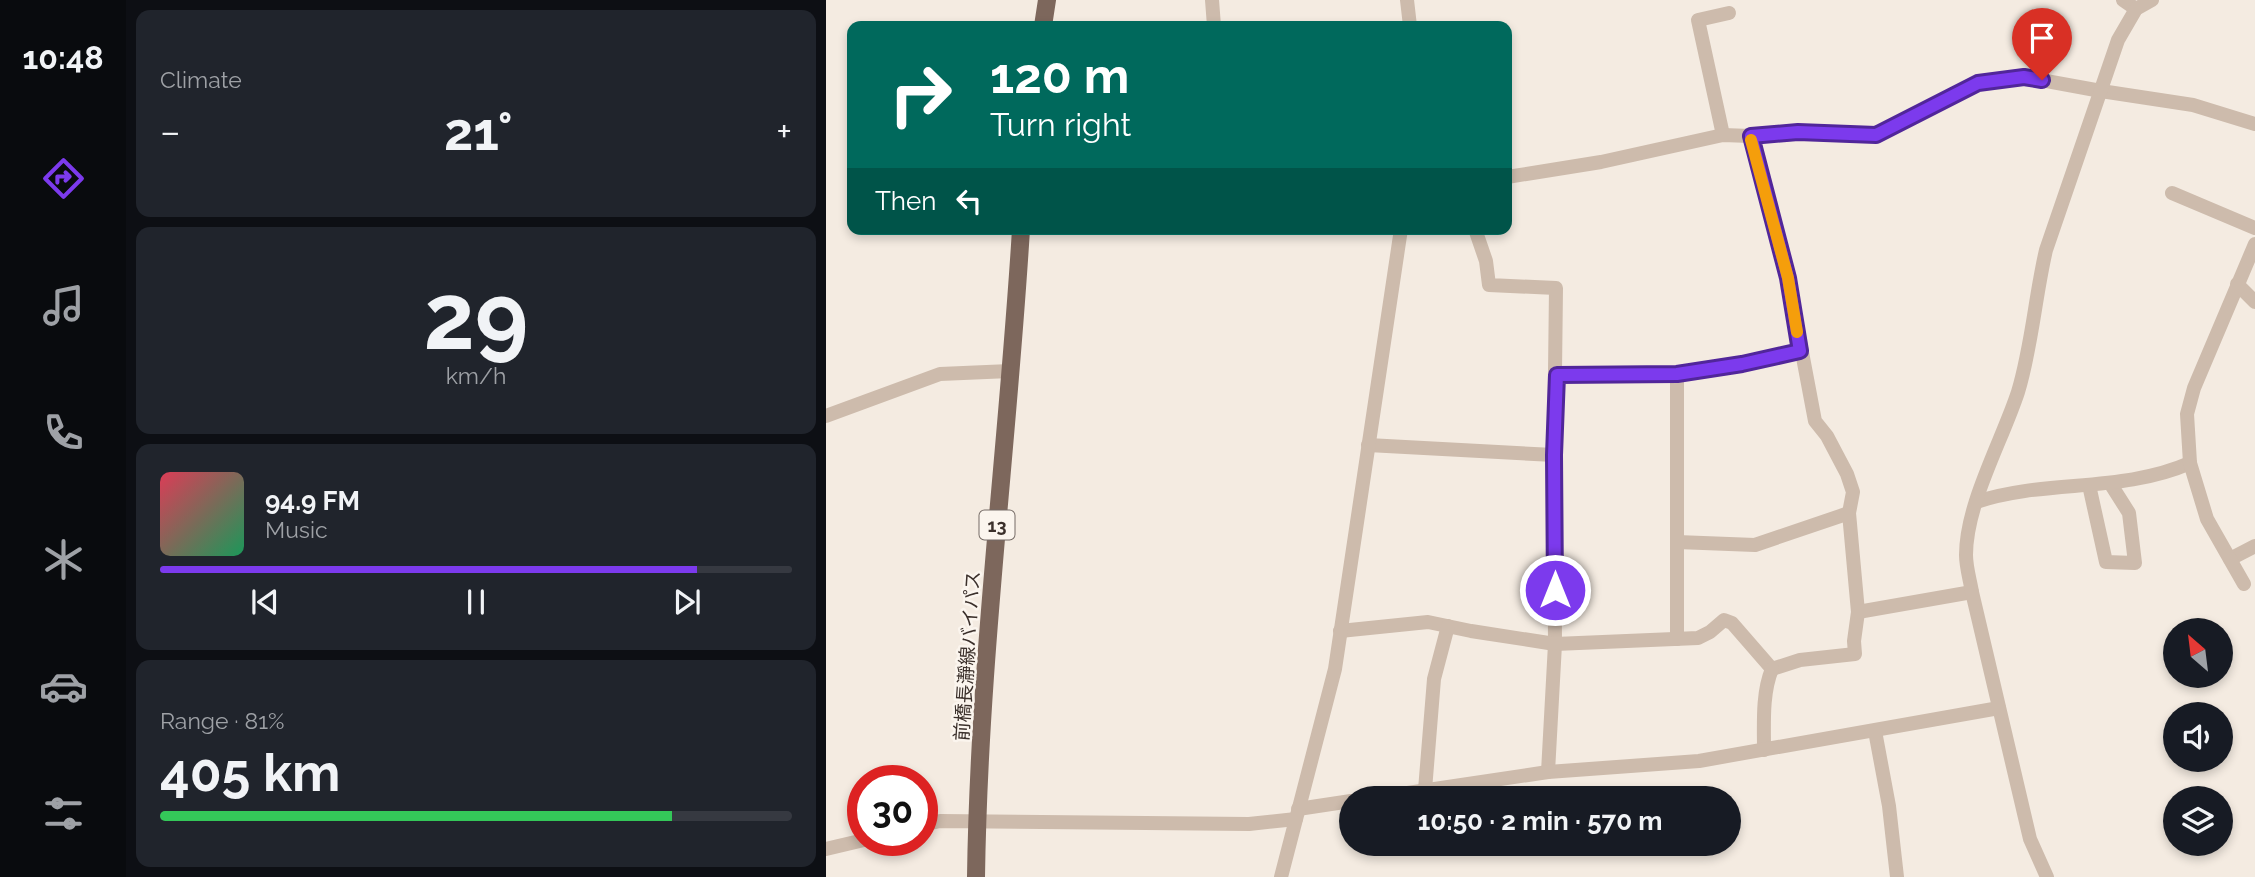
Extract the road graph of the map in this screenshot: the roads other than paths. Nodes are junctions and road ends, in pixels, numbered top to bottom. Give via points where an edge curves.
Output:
1 (1047, 0) edge
2 (1212, 0) edge
3 (1406, 0) edge
4 (2123, 0) edge
5 (2151, 0) edge
6 (2136, 9) junction
7 (1729, 13) dead end
8 (1044, 21) edge
9 (1214, 21) edge
10 (1409, 21) edge
11 (2101, 92) junction
12 (2255, 124) edge
13 (1723, 135) junction
14 (1751, 136) junction
15 (1512, 176) edge
16 (2172, 193) dead end
17 (2255, 228) edge
18 (1021, 235) edge
19 (1400, 235) edge
20 (1477, 235) edge
21 (2255, 244) edge
22 (2237, 284) junction
23 (2255, 302) edge
24 (1800, 351) junction
25 (1010, 371) junction
26 (1677, 374) junction
27 (1557, 375) junction
28 (826, 416) edge
29 (1368, 445) junction
30 (1554, 455) junction
31 (2190, 463) junction
32 (2110, 483) junction
33 (2089, 485) junction
34 (1976, 502) junction
35 (1849, 513) junction
36 (1677, 542) junction
37 (2255, 546) edge
38 (2230, 559) junction
39 (2244, 584) dead end
40 (1972, 592) junction
41 (1858, 612) junction
42 (1448, 626) junction
43 (1340, 631) junction
44 (1677, 639) junction
45 (1555, 644) junction
46 (1772, 669) junction
47 (1999, 708) junction
48 (1875, 731) junction
49 (1764, 750) junction
50 (1548, 772) junction
51 (1425, 786) edge
52 (1452, 786) edge
53 (1339, 805) edge
54 (1297, 815) junction
55 (938, 821) edge
56 (976, 821) junction
57 (847, 844) edge
58 (826, 849) edge
59 (976, 877) edge
60 (1281, 877) edge
61 (1897, 877) edge
62 (2047, 877) edge

1 - 8 main road
2 - 9 street
3 - 10 street
4 - 6 street
5 - 6 street
6 - 11 street via 2118,40
7 - 13 street via 1698,20
11 - 12 street via 2193,105
11 - 14 street via 2024,77 1987,81 1881,134
11 - 34 street via 2046,250 2018,393
13 - 14 street
13 - 15 street
14 - 24 street via 1788,278
16 - 17 street
18 - 25 main road, 前橋長瀞線バイパス / 13
19 - 29 street
20 - 27 street via 1489,285 1556,288
21 - 22 street
22 - 23 street
22 - 31 street via 2186,414
24 - 26 street
24 - 35 street via 1815,421 1827,436 1853,492
25 - 28 street via 940,374
25 - 56 main road, 前橋長瀞線バイパス / 13
26 - 27 street
26 - 36 street
27 - 30 street
29 - 30 street
29 - 43 street
30 - 45 street
31 - 32 street
31 - 38 street via 2207,519
32 - 33 street
32 - 33 street via 2129,513 2135,563 2106,562
33 - 34 street via 1998,495
34 - 40 street via 1965,555
35 - 36 street via 1755,545
35 - 41 street
36 - 44 street
37 - 38 street
38 - 39 street
40 - 41 street
40 - 47 street
41 - 46 street via 1854,654 1800,660
42 - 43 street via 1428,622
42 - 45 street
42 - 51 street via 1434,679
43 - 54 street via 1335,669
44 - 45 street
44 - 46 street via 1698,638 1724,620 1732,623
45 - 50 street
46 - 49 street via 1764,709
47 - 48 street
47 - 62 street via 2030,839
48 - 49 street
48 - 61 street
49 - 50 street via 1699,761
50 - 52 street
53 - 54 street
54 - 56 street via 1249,824
54 - 60 street
55 - 56 street
56 - 59 main road, 前橋長瀞線バイパス / 13
57 - 58 street

